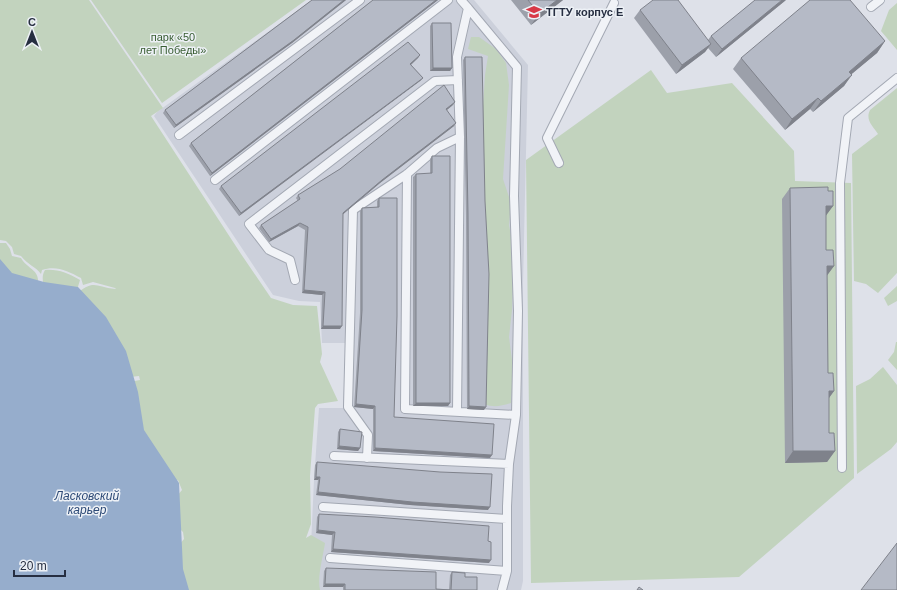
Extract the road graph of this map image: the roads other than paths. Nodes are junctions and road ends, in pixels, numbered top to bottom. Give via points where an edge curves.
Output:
1 (360, 0) edge
2 (448, 0) edge
3 (461, 0) edge
4 (880, 0) edge
5 (614, 1) edge
6 (871, 7) dead end
7 (468, 8) junction
8 (897, 78) edge
9 (458, 80) junction
10 (178, 135) dead end
11 (460, 137) junction
12 (559, 163) dead end
13 (407, 174) junction
14 (215, 180) dead end
15 (295, 280) dead end
16 (457, 412) junction
17 (516, 415) junction
18 (334, 456) dead end
19 (367, 458) junction
20 (510, 464) junction
21 (842, 468) dead end
22 (323, 507) dead end
23 (507, 519) junction
24 (330, 558) dead end
25 (507, 571) junction
26 (502, 590) edge

1 - 10 lane
2 - 14 lane
3 - 7 lane
4 - 6 lane
5 - 12 lane via 547,138
7 - 9 lane via 457,57
7 - 17 lane via 517,67 514,196 518,311
8 - 21 lane via 848,118 840,183
9 - 11 lane
9 - 15 lane via 435,82 249,224 269,250 290,260
11 - 13 lane via 437,148
11 - 16 lane
13 - 16 lane via 405,410
13 - 19 lane via 353,210 348,408 368,435
16 - 17 lane
17 - 20 lane
18 - 19 lane
19 - 20 lane
20 - 23 lane
22 - 23 lane
23 - 25 lane
24 - 25 lane
25 - 26 lane

